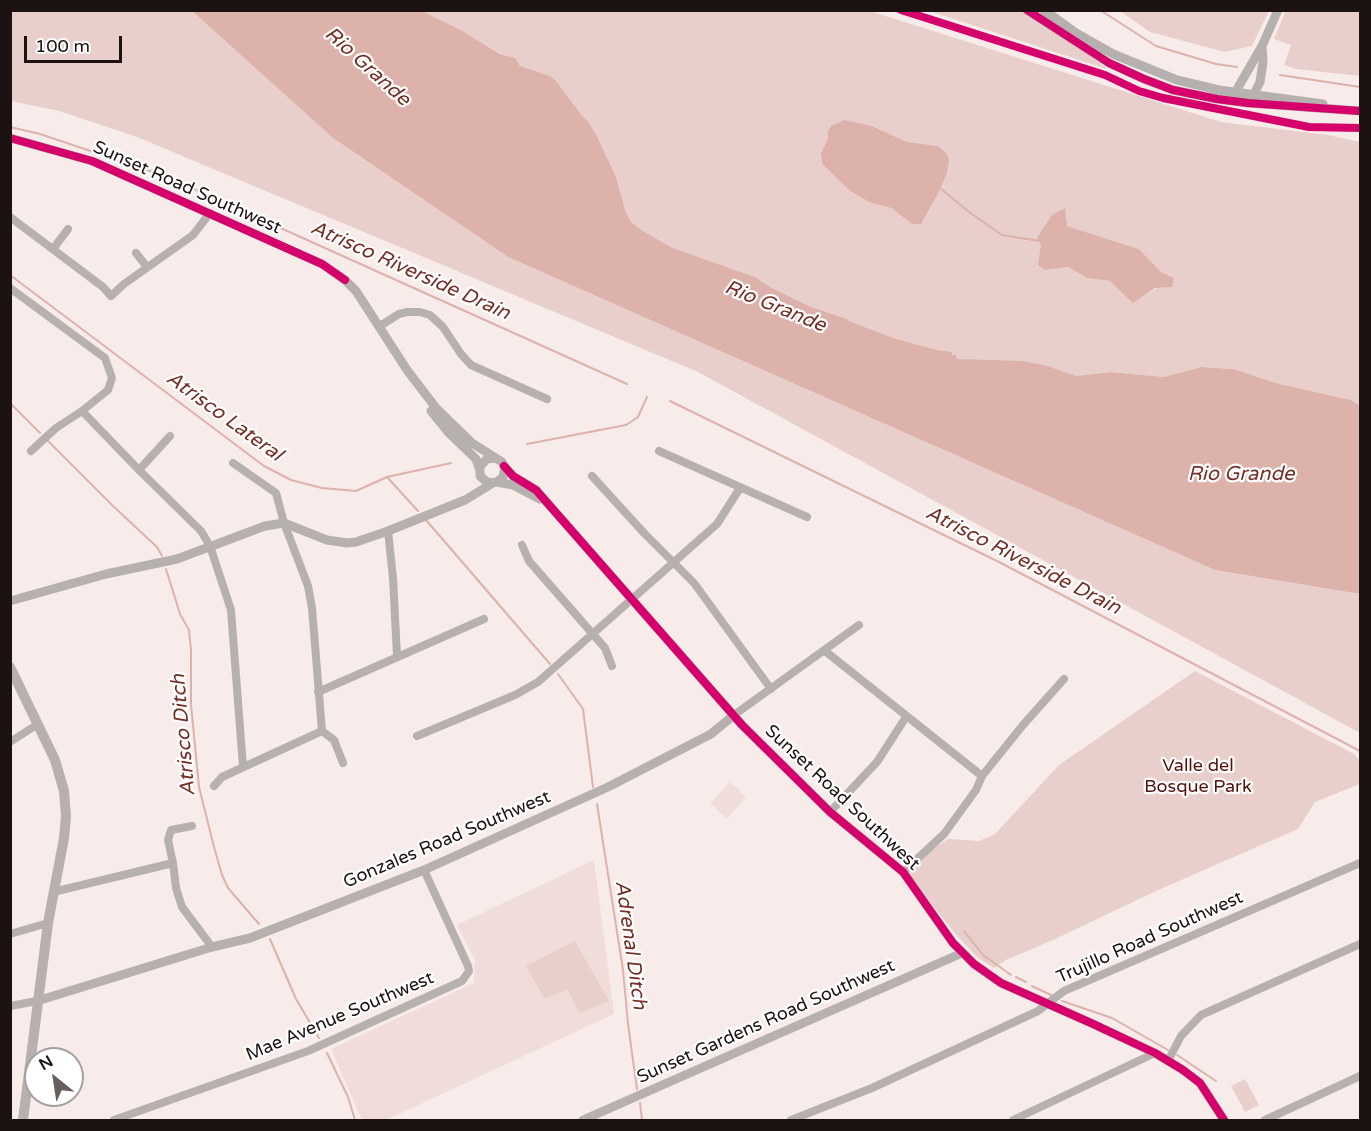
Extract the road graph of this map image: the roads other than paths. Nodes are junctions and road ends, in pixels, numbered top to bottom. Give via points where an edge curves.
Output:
1 (1027, 10) edge
2 (1044, 10) edge
3 (1278, 10) edge
4 (1262, 46) junction
5 (1236, 91) junction
6 (1255, 94) junction
7 (1248, 103) junction
8 (1360, 111) edge
9 (10, 138) edge
10 (210, 213) junction
11 (10, 217) edge
12 (68, 229) dead end
13 (53, 249) junction
14 (136, 253) dead end
15 (147, 267) junction
16 (10, 288) edge
17 (380, 326) junction
18 (407, 370) junction
19 (547, 399) dead end
20 (82, 411) junction
21 (170, 436) dead end
22 (31, 451) dead end
23 (659, 451) dead end
24 (495, 458) junction
25 (233, 463) dead end
26 (504, 466) junction
27 (139, 470) junction
28 (479, 470) junction
29 (592, 476) dead end
30 (496, 483) junction
31 (741, 488) junction
32 (542, 500) junction
33 (439, 509) junction
34 (807, 517) dead end
35 (284, 523) junction
36 (388, 531) junction
37 (522, 545) dead end
38 (210, 546) junction
39 (674, 562) junction
40 (632, 600) junction
41 (10, 601) edge
42 (484, 619) dead end
43 (859, 625) dead end
44 (594, 634) junction
45 (825, 651) junction
46 (397, 656) junction
47 (612, 666) dead end
48 (10, 667) edge
49 (1064, 679) dead end
50 (771, 689) junction
51 (318, 692) junction
52 (734, 715) junction
53 (906, 717) junction
54 (38, 724) junction
55 (322, 730) junction
56 (417, 736) dead end
57 (10, 742) edge
58 (343, 763) dead end
59 (243, 767) junction
60 (982, 776) junction
61 (214, 786) dead end
62 (830, 812) junction
63 (192, 826) dead end
64 (1360, 862) edge
65 (173, 863) junction
66 (424, 870) junction
67 (903, 872) junction
68 (53, 892) junction
69 (48, 923) junction
70 (10, 934) edge
71 (1360, 944) edge
72 (212, 947) junction
73 (962, 953) junction
74 (38, 1001) junction
75 (1048, 1004) junction
76 (10, 1006) edge
77 (1155, 1053) junction
78 (1168, 1061) junction
79 (1360, 1076) edge
80 (23, 1120) edge
81 (114, 1120) edge
82 (583, 1120) edge
83 (791, 1120) edge
84 (1013, 1120) edge
85 (1224, 1120) edge
86 (1265, 1120) edge

1 - 7 street via 1109,63 1144,79 1173,90
2 - 5 street via 1076,33 1150,71
3 - 4 street
4 - 5 street
4 - 6 street via 1263,62
5 - 6 street
6 - 7 street
6 - 8 street
7 - 8 street
9 - 10 street, Sunset Road Southwest via 92,161
10 - 15 street via 193,235
10 - 17 street, Sunset Road Southwest via 322,264 356,291
11 - 13 street
12 - 13 street
13 - 15 street via 111,296
14 - 15 street
16 - 20 street via 105,358 112,378 108,390
17 - 18 street, Sunset Road Southwest
17 - 19 street via 407,312 430,315 471,365
18 - 24 street, Sunset Road Southwest via 444,417
18 - 28 street, Sunset Road Southwest via 429,408 476,459
20 - 22 street
20 - 27 street
21 - 27 street
23 - 31 street
24 - 26 street
24 - 28 street via 485,460
25 - 35 street via 276,493
26 - 30 street via 503,477
26 - 32 street, Sunset Road Southwest via 536,490
27 - 38 street via 201,531
28 - 30 street via 486,482
28 - 33 street via 471,490
29 - 39 street
30 - 32 street, Sunset Road Southwest via 520,488
30 - 33 street
31 - 34 street
31 - 39 street via 717,524
32 - 40 street, Sunset Road Southwest
33 - 36 street
35 - 36 street via 327,540 347,543
35 - 38 street
35 - 51 street via 308,586
36 - 46 street
37 - 44 street via 529,561
38 - 41 street via 177,559
38 - 59 street via 231,610
39 - 40 street
39 - 50 street via 694,583
40 - 44 street
40 - 52 street, Sunset Road Southwest
42 - 46 street
43 - 45 street, Gonzales Road Southwest
44 - 47 street via 608,652
44 - 56 street via 528,688
45 - 50 street, Gonzales Road Southwest
45 - 53 street
46 - 51 street
48 - 54 main road
49 - 60 street
50 - 52 street, Gonzales Road Southwest
51 - 55 street
52 - 62 street, Sunset Road Southwest
52 - 66 street, Gonzales Road Southwest via 711,734 608,787
53 - 60 street
53 - 62 street via 877,762
54 - 57 street
54 - 68 main road via 64,791 64,838
55 - 58 street via 334,740
55 - 59 street
59 - 61 street via 222,777
60 - 67 street via 944,834
62 - 67 street, Sunset Road Southwest
63 - 65 street via 171,830 168,840
64 - 75 street, Trujillo Road Southwest via 1064,991
65 - 68 street
65 - 72 street via 182,907
66 - 72 street, Gonzales Road Southwest via 281,927
66 - 81 street, Mae Avenue Southwest via 467,962 469,971 462,981 308,1051
67 - 73 street, Sunset Road Southwest
68 - 69 main road
69 - 70 street
69 - 74 main road
71 - 78 street via 1201,1015 1181,1036
72 - 74 street, Gonzales Road Southwest
73 - 75 street, Sunset Road Southwest via 1001,983
73 - 82 street, Sunset Gardens Road Southwest
74 - 76 street, Gonzales Road Southwest
74 - 80 main road
75 - 77 street, Sunset Road Southwest
75 - 83 street, Trujillo Road Southwest via 872,1088
77 - 78 street, Sunset Road Southwest
77 - 84 street
78 - 85 street, Sunset Road Southwest via 1200,1083
79 - 86 street

